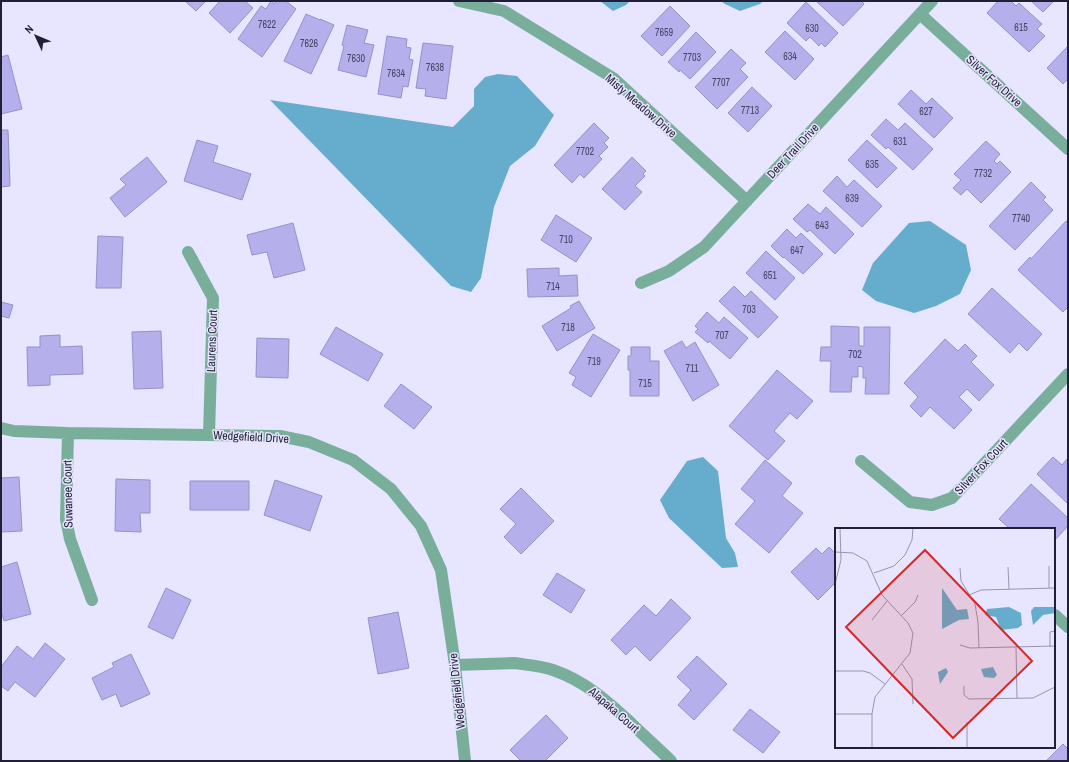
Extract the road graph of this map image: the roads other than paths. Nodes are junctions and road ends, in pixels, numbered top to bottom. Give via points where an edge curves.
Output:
1 (459, 1) edge
2 (932, 1) edge
3 (920, 14) junction
4 (1068, 149) edge
5 (746, 201) junction
6 (188, 252) dead end
7 (640, 283) dead end
8 (1068, 374) edge
9 (1, 428) edge
10 (68, 433) junction
11 (209, 435) junction
12 (861, 461) dead end
13 (92, 600) dead end
14 (1055, 615) edge
15 (1068, 628) edge
16 (455, 665) junction
17 (465, 761) edge
18 (671, 761) edge

1 - 5 street, Misty Meadow Drive via 504,11 613,78
2 - 3 street, Deer Trail Drive
3 - 4 street, Silver Fox Drive
3 - 5 street, Deer Trail Drive
5 - 7 street, Deer Trail Drive via 704,247 669,272
6 - 11 street, Laurens Court via 213,298
8 - 12 street, Silver Fox Court via 952,498 932,506 910,502
9 - 10 street, Wedgefield Drive via 14,431
10 - 11 street, Wedgefield Drive
10 - 13 street, Suwanee Court via 66,519 70,539
11 - 16 street, Wedgefield Drive via 280,436 309,442 353,460 391,489 421,526 441,570
14 - 15 street
16 - 17 street, Wedgefield Drive
16 - 18 street, Alapaka Court via 524,664 566,676 603,697

